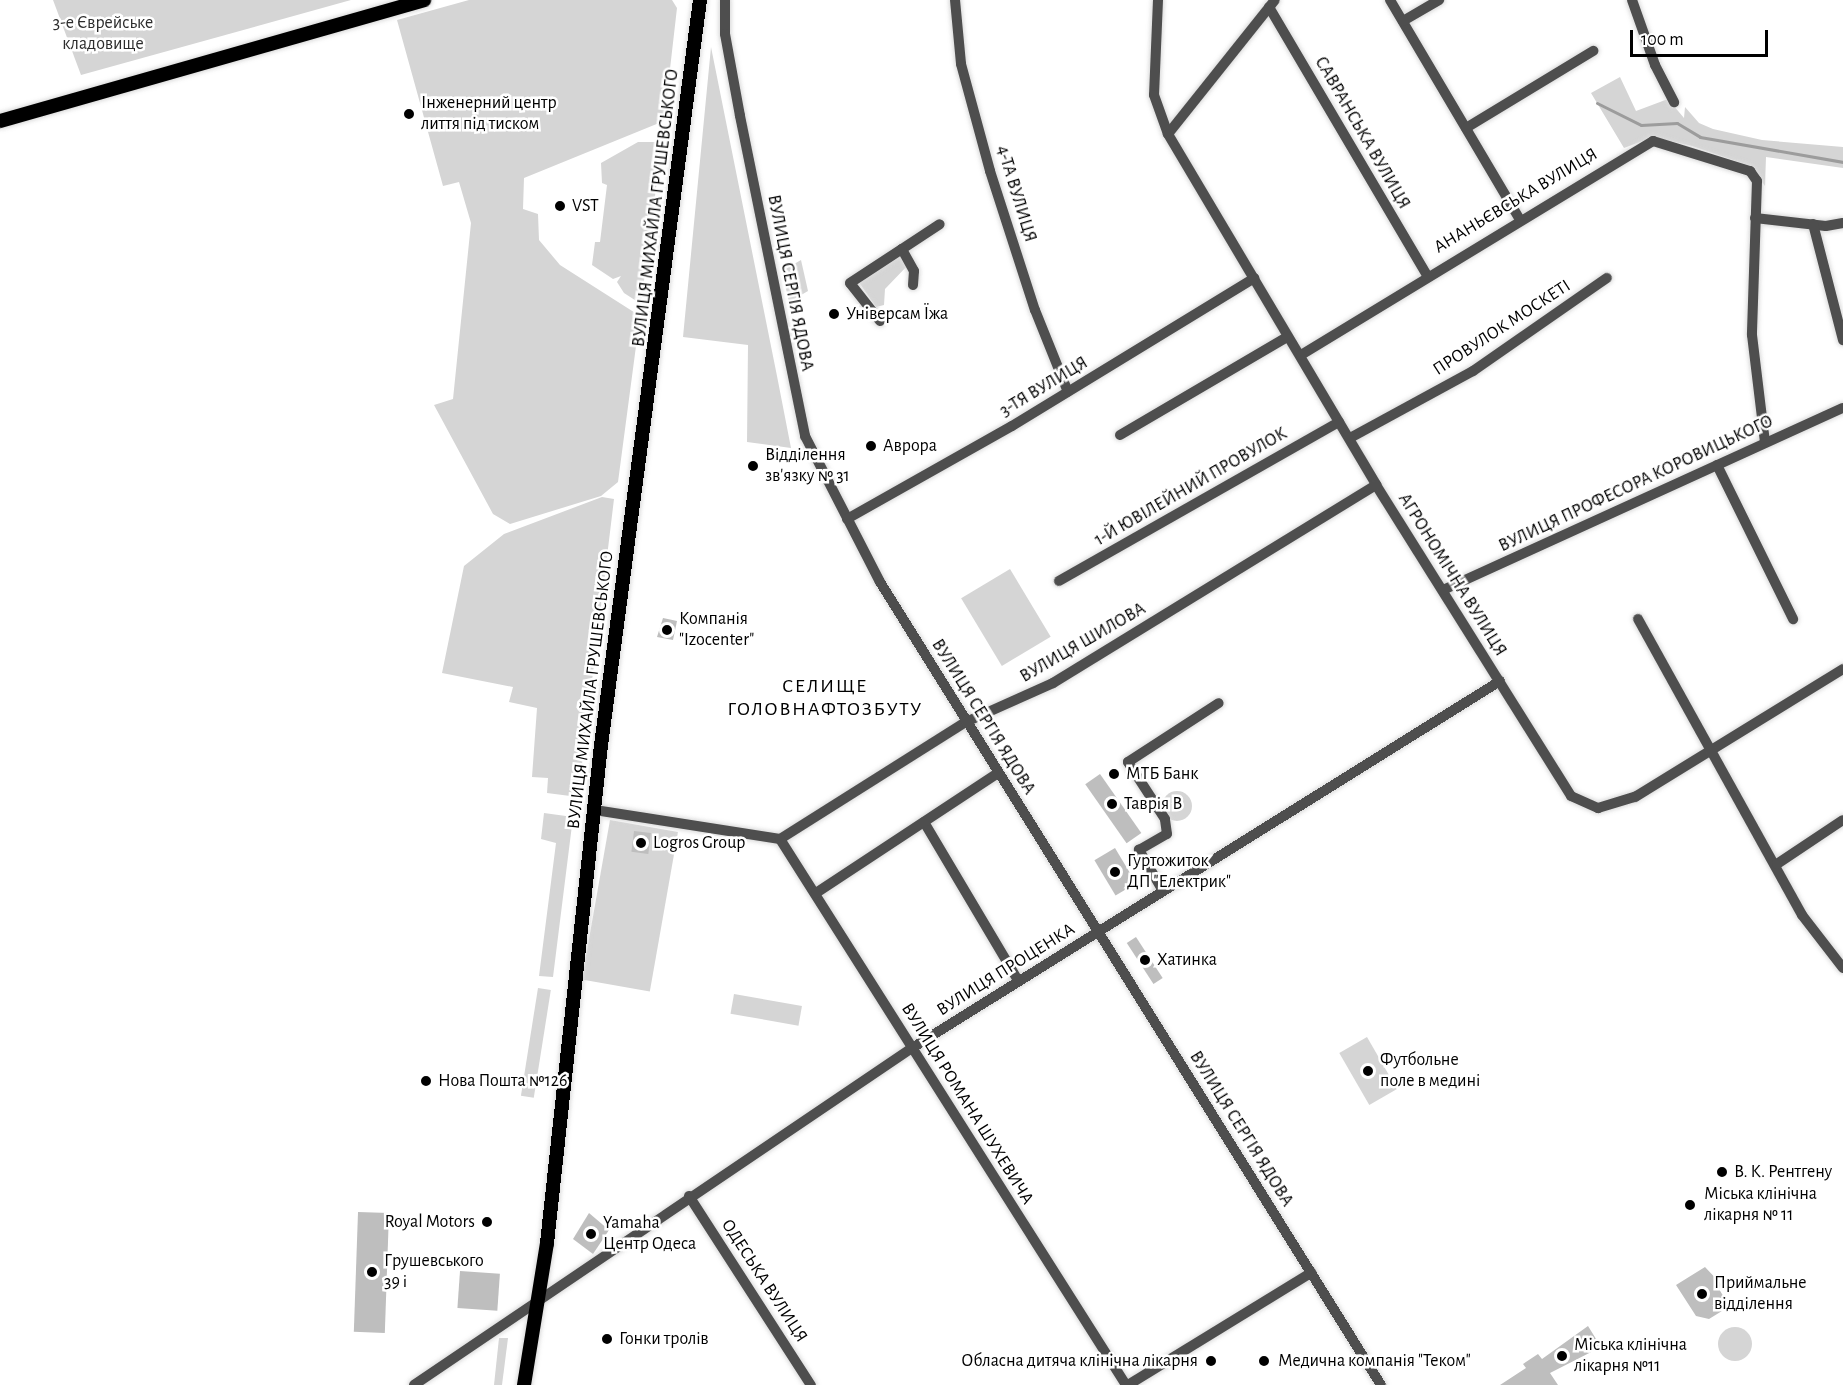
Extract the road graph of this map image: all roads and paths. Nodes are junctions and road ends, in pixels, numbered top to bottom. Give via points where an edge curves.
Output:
1 (424, 0) edge
2 (687, 0) edge
3 (700, 0) edge
4 (725, 0) edge
5 (955, 0) edge
6 (1158, 0) edge
7 (1390, 0) edge
8 (1439, 0) edge
9 (1632, 0) edge
10 (1272, 3) edge
11 (698, 17) junction
12 (1403, 21) junction
13 (1593, 51) dead end
14 (1674, 102) dead end
15 (0, 121) edge
16 (1466, 128) junction
17 (1168, 134) junction
18 (1755, 218) junction
19 (1519, 219) junction
20 (1843, 223) edge
21 (940, 224) dead end
22 (1813, 224) junction
23 (902, 249) junction
24 (1427, 275) junction
25 (1254, 278) junction
26 (1607, 278) dead end
27 (913, 285) dead end
28 (880, 321) dead end
29 (1287, 337) junction
30 (1843, 340) edge
31 (1301, 355) junction
32 (1068, 392) junction
33 (1843, 408) edge
34 (1339, 422) junction
35 (1120, 435) dead end
36 (1350, 438) junction
37 (1765, 442) junction
38 (1717, 465) junction
39 (1376, 485) junction
40 (847, 519) junction
41 (1059, 581) dead end
42 (1443, 590) junction
43 (1638, 619) dead end
44 (1793, 619) dead end
45 (1843, 669) edge
46 (1500, 681) junction
47 (1219, 703) dead end
48 (966, 722) junction
49 (1711, 753) junction
50 (998, 773) junction
51 (595, 810) junction
52 (1843, 820) edge
53 (924, 822) junction
54 (780, 839) junction
55 (1777, 864) junction
56 (1163, 891) junction
57 (816, 893) junction
58 (1099, 931) junction
59 (1843, 968) edge
60 (1018, 980) junction
61 (912, 1048) junction
62 (689, 1196) junction
63 (1311, 1274) junction
64 (537, 1298) junction
65 (414, 1385) edge
66 (524, 1385) edge
67 (811, 1385) edge
68 (1127, 1385) edge
69 (1381, 1385) edge

1 - 15 main road
2 - 11 main road
3 - 11 main road, ВУЛИЦЯ МИХАЙЛА ГРУШЕВСЬКОГО
4 - 40 street, ВУЛИЦЯ СЕРГІЯ ЯДОВА via 725,34 798,411 805,436
5 - 32 street, 4-ТА ВУЛИЦЯ via 962,64 990,171 1035,310
6 - 17 street, АГРОНОМІЧНА ВУЛИЦЯ via 1154,95
7 - 12 street
8 - 12 street
9 - 14 street via 1655,65
10 - 17 street, САВРАНСЬКА ВУЛИЦЯ
10 - 24 street, САВРАНСЬКА ВУЛИЦЯ
11 - 51 main road, ВУЛИЦЯ МИХАЙЛА ГРУШЕВСЬКОГО
12 - 16 street
13 - 16 street
16 - 19 street
17 - 25 street, АГРОНОМІЧНА ВУЛИЦЯ
18 - 19 street, АНАНЬЄВСЬКА ВУЛИЦЯ via 1757,181 1750,171 1653,141
18 - 22 street
18 - 37 street via 1752,335
19 - 24 street, АНАНЬЄВСЬКА ВУЛИЦЯ
20 - 22 street
21 - 23 street
22 - 30 street
23 - 27 street via 914,271
23 - 28 street via 850,283
24 - 31 street, АНАНЬЄВСЬКА ВУЛИЦЯ
25 - 29 street, АГРОНОМІЧНА ВУЛИЦЯ
25 - 32 street, 3-ТЯ ВУЛИЦЯ
26 - 36 street, ПРОВУЛОК МОСКЕТІ via 1473,371
29 - 31 street, АГРОНОМІЧНА ВУЛИЦЯ
29 - 35 street
31 - 34 street, АГРОНОМІЧНА ВУЛИЦЯ
32 - 40 street, 3-ТЯ ВУЛИЦЯ
33 - 37 street, ВУЛИЦЯ ПРОФЕСОРА КОРОВИЦЬКОГО
34 - 36 street, АГРОНОМІЧНА ВУЛИЦЯ
34 - 41 street, 1-Й ЮВІЛЕЙНИЙ ПРОВУЛОК
36 - 39 street, АГРОНОМІЧНА ВУЛИЦЯ
37 - 38 street, ВУЛИЦЯ ПРОФЕСОРА КОРОВИЦЬКОГО
38 - 42 street, ВУЛИЦЯ ПРОФЕСОРА КОРОВИЦЬКОГО
38 - 44 street
39 - 42 street, АГРОНОМІЧНА ВУЛИЦЯ
39 - 48 street, ВУЛИЦЯ ШИЛОВА via 1053,682
40 - 48 street, ВУЛИЦЯ СЕРГІЯ ЯДОВА
42 - 46 street, АГРОНОМІЧНА ВУЛИЦЯ
43 - 49 street
45 - 49 street
46 - 49 street, АГРОНОМІЧНА ВУЛИЦЯ via 1563,787 1590,808 1611,807 1635,797
46 - 56 street, ВУЛИЦЯ ПРОЦЕНКА
47 - 56 street via 1128,762 1165,819 1167,834 1139,850
48 - 50 street, ВУЛИЦЯ СЕРГІЯ ЯДОВА
48 - 54 street, ВУЛИЦЯ ШИЛОВА
49 - 55 street
50 - 53 street
50 - 58 street, ВУЛИЦЯ СЕРГІЯ ЯДОВА
51 - 54 street
51 - 64 main road, ВУЛИЦЯ МИХАЙЛА ГРУШЕВСЬКОГО
52 - 55 street
53 - 57 street
53 - 60 street
54 - 57 street, ВУЛИЦЯ РОМАНА ШУХЕВИЧА
55 - 59 street via 1811,929
56 - 58 street, ВУЛИЦЯ ПРОЦЕНКА
57 - 61 street, ВУЛИЦЯ РОМАНА ШУХЕВИЧА
58 - 60 street, ВУЛИЦЯ ПРОЦЕНКА
58 - 63 street, ВУЛИЦЯ СЕРГІЯ ЯДОВА
60 - 61 street, ВУЛИЦЯ ПРОЦЕНКА
61 - 62 street, ВУЛИЦЯ ПРОЦЕНКА
61 - 68 street, ВУЛИЦЯ РОМАНА ШУХЕВИЧА
62 - 64 street, ВУЛИЦЯ ПРОЦЕНКА
62 - 67 street, ОДЕСЬКА ВУЛИЦЯ
63 - 68 street
63 - 69 street, ВУЛИЦЯ СЕРГІЯ ЯДОВА
64 - 65 street, ВУЛИЦЯ ПРОЦЕНКА
64 - 66 main road, ВУЛИЦЯ МИХАЙЛА ГРУШЕВСЬКОГО

